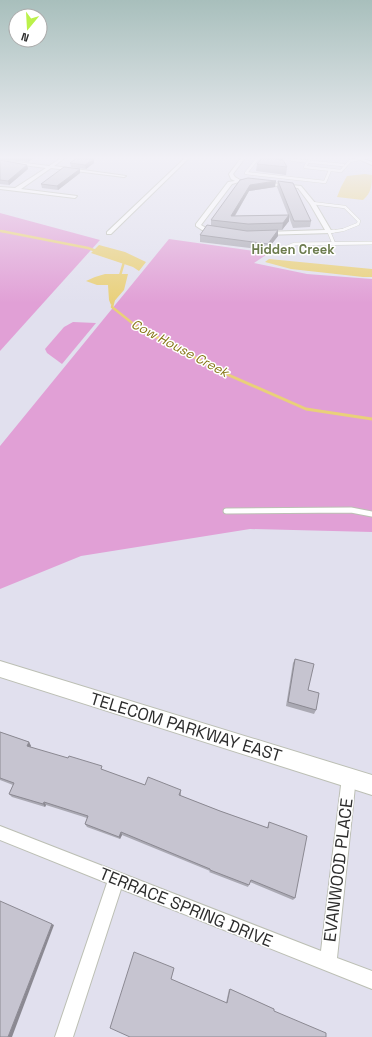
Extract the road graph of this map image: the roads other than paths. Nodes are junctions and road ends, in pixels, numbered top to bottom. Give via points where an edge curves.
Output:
1 (137, 206) edge
2 (212, 206) edge
3 (314, 206) edge
4 (341, 206) edge
5 (226, 232) edge
6 (329, 232) junction
7 (109, 233) dead end
8 (255, 234) edge
9 (372, 243) edge
10 (334, 244) junction
11 (289, 252) dead end
12 (226, 511) dead end
13 (372, 514) edge
14 (0, 669) edge
15 (349, 778) junction
16 (372, 785) edge
17 (0, 833) edge
18 (116, 879) junction
19 (328, 963) junction
20 (372, 980) edge
21 (64, 1037) edge

1 - 7 street
2 - 5 street via 198,225 199,228
3 - 6 street
4 - 6 lane via 345,207 359,221 358,224
6 - 8 street
6 - 10 lane
9 - 10 lane
10 - 11 lane via 290,245 287,247
12 - 13 lane via 351,510
14 - 15 street, TELECOM PARKWAY EAST
15 - 16 street, TELECOM PARKWAY EAST
15 - 19 street, EVANWOOD PLACE
17 - 18 street, TERRACE SPRING DRIVE
18 - 19 street, TERRACE SPRING DRIVE
18 - 21 street
19 - 20 street, TERRACE SPRING DRIVE

